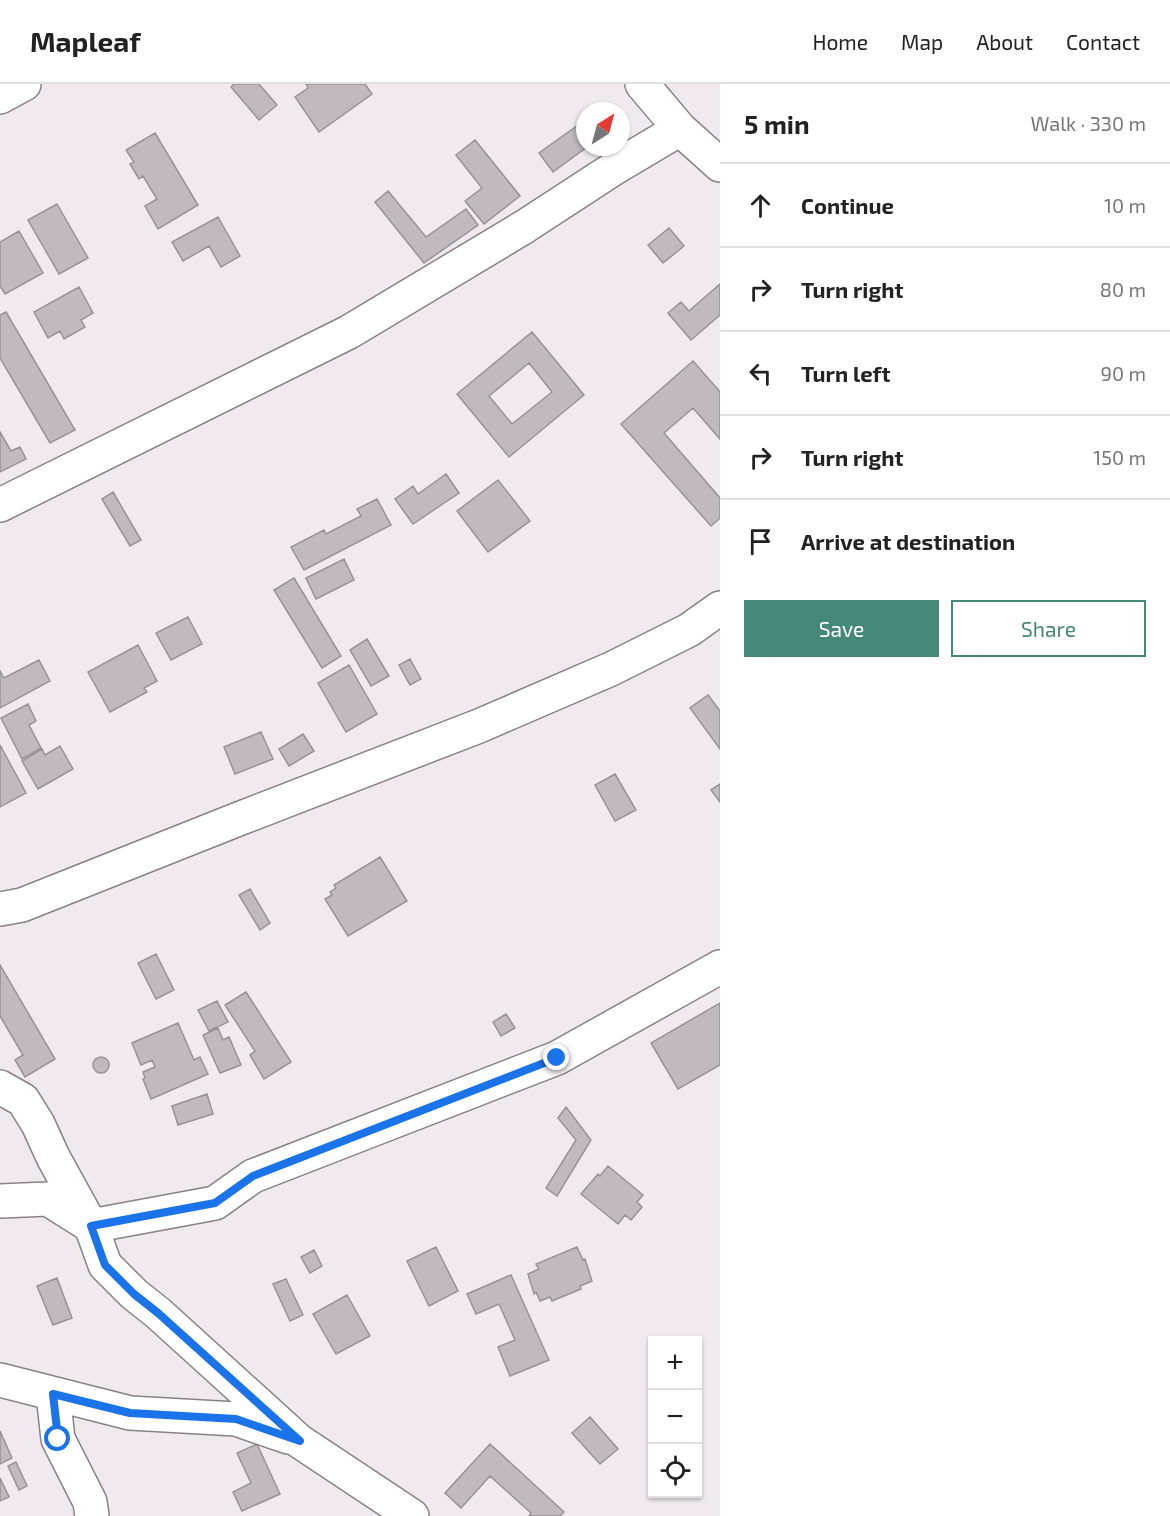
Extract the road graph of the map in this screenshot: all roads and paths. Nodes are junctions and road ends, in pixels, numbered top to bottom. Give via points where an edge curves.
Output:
1 (24, 84) edge
2 (642, 84) edge
3 (0, 97) edge
4 (680, 129) junction
5 (720, 165) edge
6 (0, 505) edge
7 (720, 608) edge
8 (0, 909) edge
9 (720, 967) edge
10 (0, 1087) edge
11 (0, 1201) edge
12 (91, 1226) junction
13 (0, 1380) edge
14 (53, 1394) junction
15 (300, 1441) junction
16 (92, 1516) edge
17 (412, 1516) edge

1 - 3 street
2 - 4 street
4 - 5 street
4 - 6 street via 349,332
7 - 8 street via 688,630 611,669 479,726 22,905
9 - 12 street via 557,1058 253,1176 215,1203
10 - 12 street via 23,1100
11 - 12 street via 48,1199
12 - 15 street via 105,1265
13 - 14 street
14 - 15 street via 130,1413 236,1419
14 - 16 street via 58,1439 90,1502
15 - 17 street

